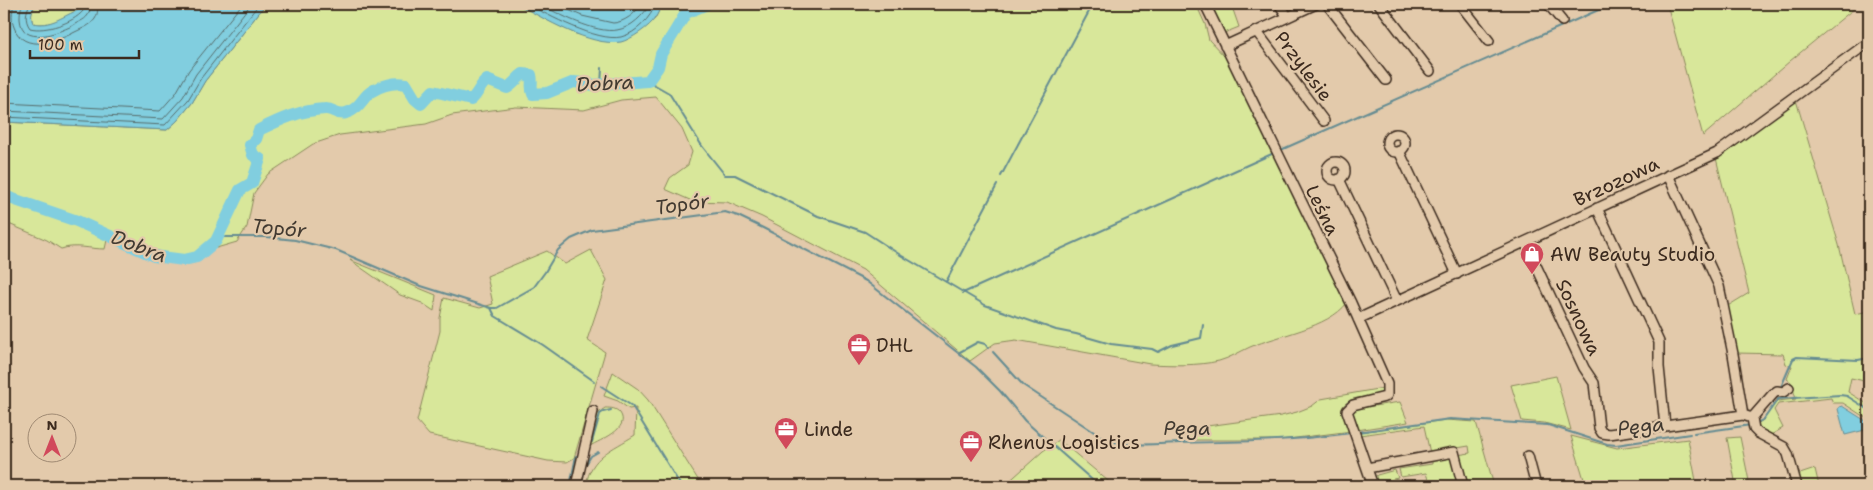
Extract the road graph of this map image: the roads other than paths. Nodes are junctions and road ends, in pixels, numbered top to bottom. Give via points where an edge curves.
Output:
1 (1205, 4) edge
2 (1278, 4) edge
3 (1316, 4) edge
4 (1327, 4) edge
5 (1379, 4) edge
6 (1460, 4) edge
7 (1548, 4) edge
8 (1288, 17) junction
9 (1562, 22) dead end
10 (1257, 32) junction
11 (1489, 41) dead end
12 (1869, 42) edge
13 (1225, 46) junction
14 (1430, 71) dead end
15 (1386, 80) dead end
16 (1324, 121) dead end
17 (1400, 151) dead end
18 (1668, 175) junction
19 (1339, 179) dead end
20 (1596, 208) junction
21 (1525, 242) junction
22 (1457, 274) junction
23 (1397, 301) junction
24 (1358, 320) junction
25 (1783, 390) dead end
26 (594, 411) dead end
27 (1750, 420) junction
28 (1665, 426) junction
29 (1528, 456) dead end
30 (1367, 468) junction
31 (576, 486) edge
32 (1373, 486) edge
33 (1463, 486) edge
34 (1536, 486) edge
35 (1797, 486) edge

1 - 13 street, Leśna
2 - 8 street, Przylesie
3 - 8 street, Przylesie
4 - 15 street
5 - 14 street
6 - 11 street
7 - 9 street
8 - 10 street, Przylesie
10 - 13 street, Przylesie
10 - 16 street, Przylesie
12 - 18 street, Brzozowa via 1717,153
13 - 24 street, Leśna
17 - 22 street
18 - 20 street, Brzozowa
18 - 27 street via 1719,286
19 - 23 street
20 - 21 street, Brzozowa
20 - 28 street via 1659,342
21 - 22 street, Brzozowa
21 - 28 street, Sosnowa via 1584,368 1592,377 1602,433
22 - 23 street, Brzozowa
23 - 24 street, Brzozowa
24 - 30 street, Leśna via 1387,384 1385,397 1349,407 1348,413
25 - 27 street
26 - 31 street
27 - 28 street
27 - 35 street via 1758,433 1784,447
29 - 34 street
30 - 32 street
30 - 33 street via 1454,452

